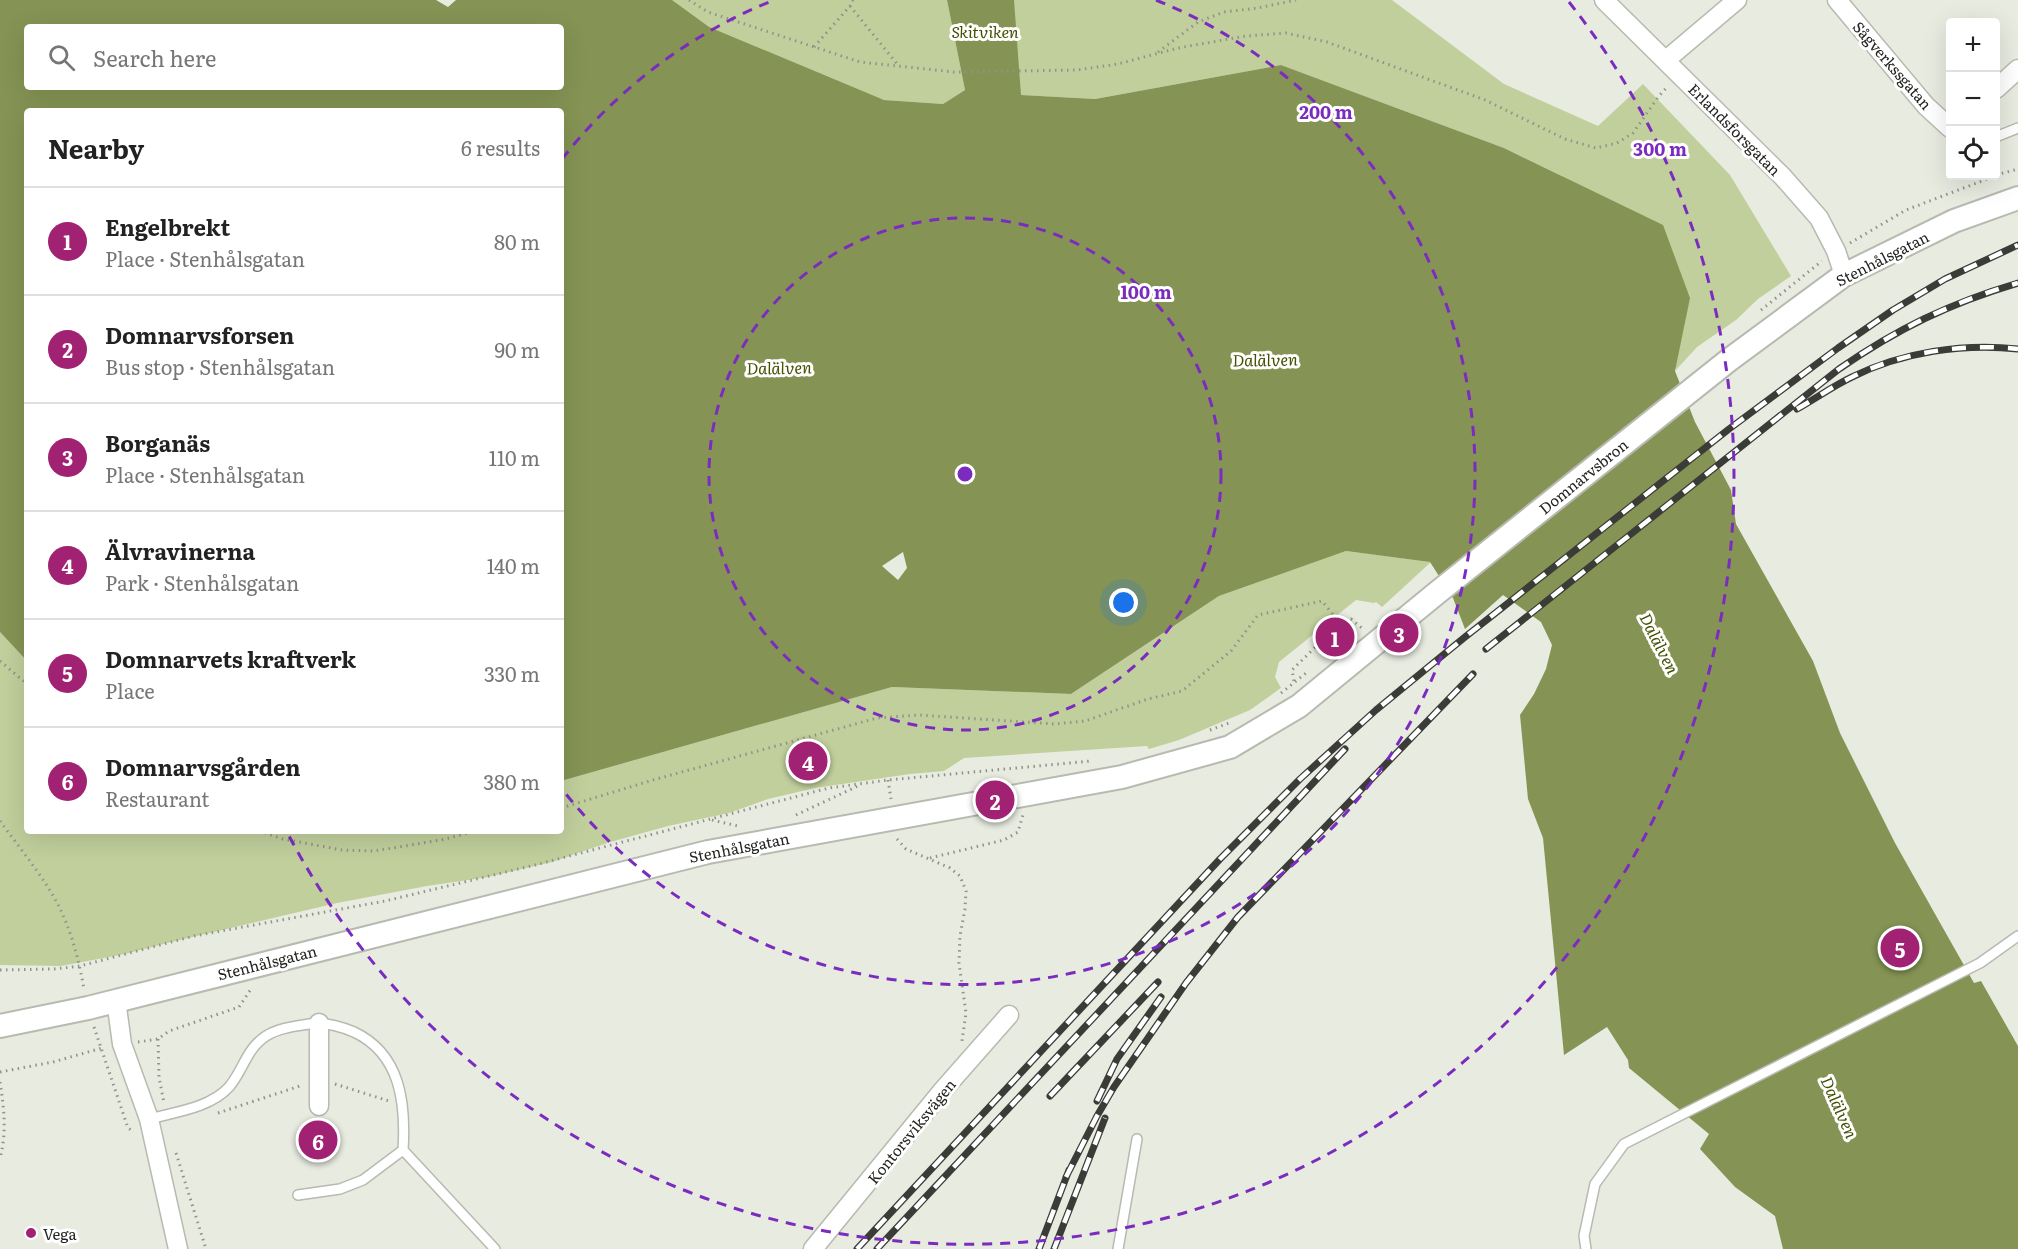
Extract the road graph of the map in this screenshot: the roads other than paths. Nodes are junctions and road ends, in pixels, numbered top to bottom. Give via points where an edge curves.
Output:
1 (1604, 0) edge
2 (1737, 0) edge
3 (1837, 0) edge
4 (1666, 60) junction
5 (2018, 69) edge
6 (2000, 85) edge
7 (1948, 126) edge
8 (2018, 128) edge
9 (2000, 135) edge
10 (2018, 198) edge
11 (1844, 275) junction
12 (1729, 360) joint
13 (1438, 592) joint
14 (2018, 936) edge
15 (116, 1000) junction
16 (1009, 1014) dead end
17 (319, 1023) junction
18 (0, 1026) edge
19 (319, 1106) dead end
20 (157, 1117) junction
21 (1137, 1139) dead end
22 (403, 1150) junction
23 (298, 1195) dead end
24 (178, 1249) edge
25 (495, 1249) edge
26 (813, 1249) edge
27 (1118, 1249) edge
28 (1586, 1249) edge

1 - 4 street, Erlandsforsgatan
2 - 4 street
3 - 7 street, Sågverkssgatan via 1926,106
4 - 11 street, Erlandsforsgatan via 1819,218
5 - 6 street
8 - 9 lane
10 - 11 street, Stenhålsgatan via 1954,221
11 - 12 street, Stenhålsgatan
12 - 13 street, Domnarvsbron
13 - 15 street, Stenhålsgatan via 1299,706 1230,747 1122,777 708,852
14 - 28 lane via 1980,963 1624,1144 1595,1184 1584,1236
15 - 18 street, Stenhålsgatan
15 - 20 street via 122,1044
16 - 26 street, Kontorsviksvägen
17 - 19 street
17 - 20 lane via 266,1036 247,1055 230,1086 216,1098
17 - 22 lane via 367,1038 385,1056 398,1080 403,1105
20 - 24 street
21 - 27 lane
22 - 23 lane via 363,1180 340,1189
22 - 25 lane

